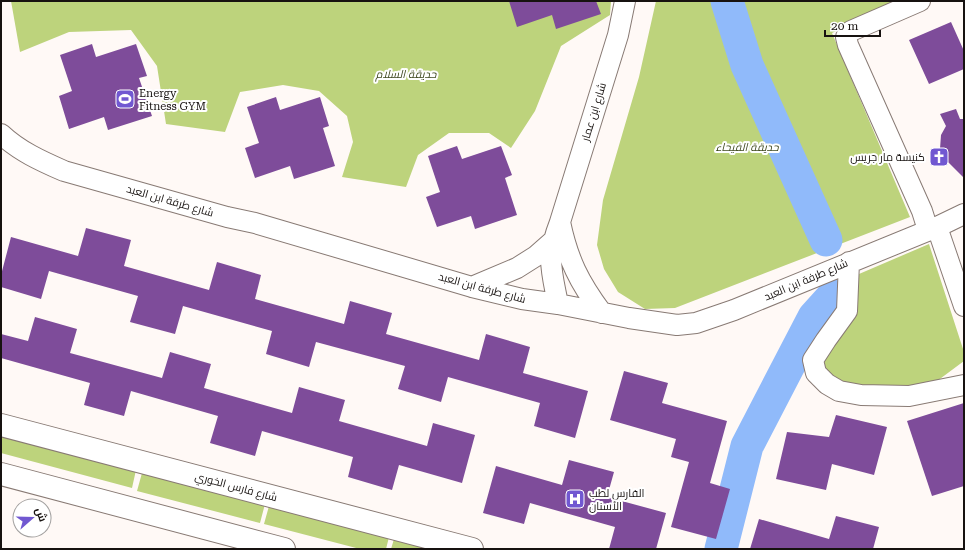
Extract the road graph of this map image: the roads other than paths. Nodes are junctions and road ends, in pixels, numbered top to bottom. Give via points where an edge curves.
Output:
1 (624, 1) edge
2 (920, 1) edge
3 (1, 134) edge
4 (964, 214) edge
5 (560, 222) junction
6 (932, 229) junction
7 (553, 241) junction
8 (849, 262) junction
9 (472, 287) junction
10 (558, 304) junction
11 (964, 306) edge
12 (602, 313) junction
13 (964, 385) edge
14 (1, 425) edge
15 (1, 474) edge
16 (284, 549) edge
17 (472, 549) edge

1 - 5 street, شارع ابن عمار via 618,35
2 - 6 street via 851,31 846,37
3 - 9 street, شارع طرفة ابن العبد via 24,152 64,171 255,223
4 - 6 street, شارع طرفة ابن العبد
5 - 7 street, شارع ابن عمار
5 - 12 street via 569,258 577,276
6 - 8 street, شارع طرفة ابن العبد
6 - 11 street
7 - 9 street via 517,268
7 - 10 street, شارع ابن عمار via 551,264
8 - 12 street, شارع طرفة ابن العبد via 696,323 677,325
8 - 13 street via 847,311 812,360 816,373 839,391 861,395 909,396
9 - 10 street, شارع طرفة ابن العبد via 522,299
10 - 12 street, شارع طرفة ابن العبد
14 - 17 main road, شارع فارس الخوري
15 - 16 main road

